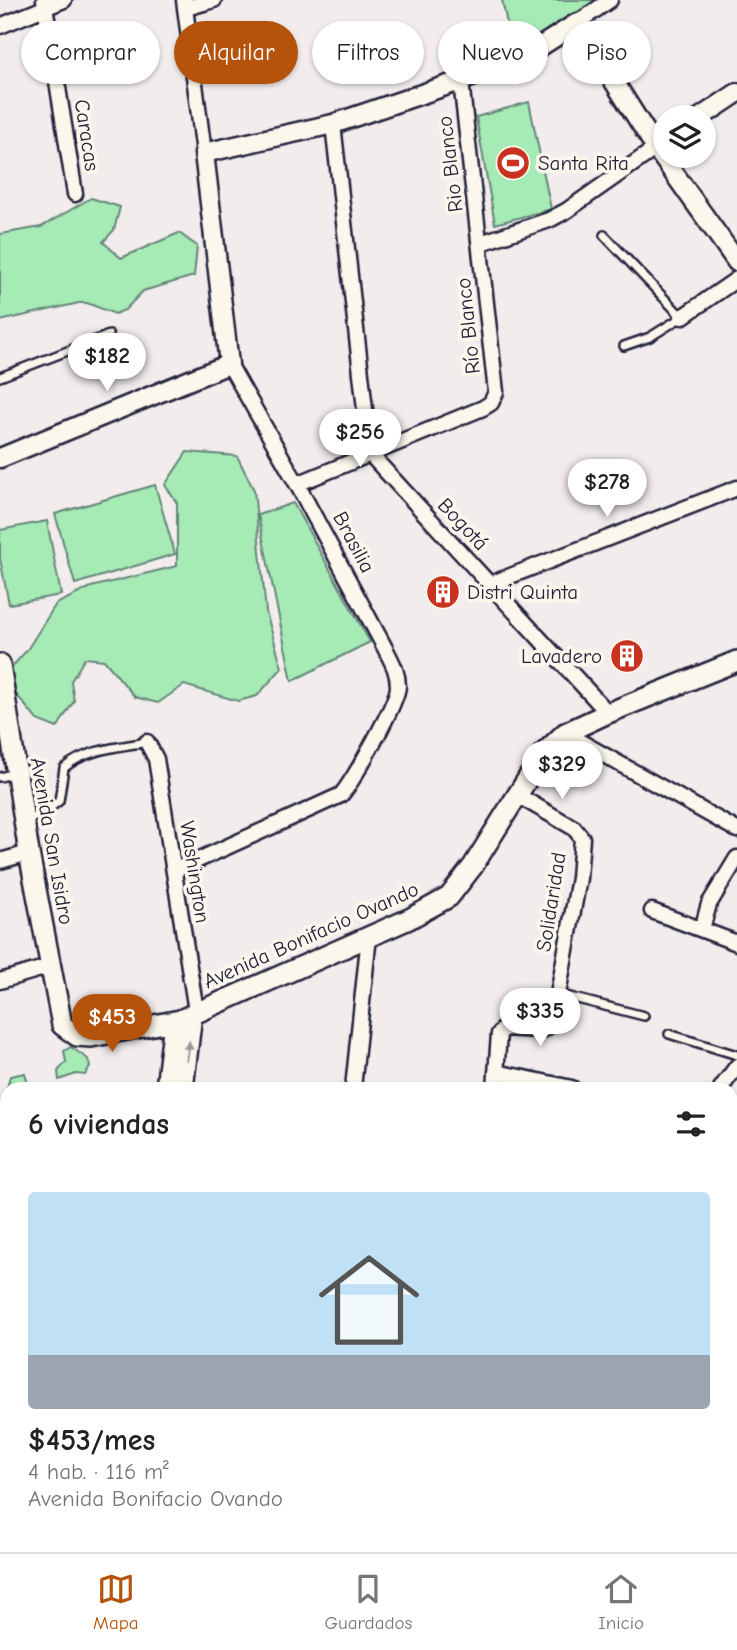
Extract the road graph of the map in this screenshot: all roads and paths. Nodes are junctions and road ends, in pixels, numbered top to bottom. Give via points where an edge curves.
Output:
1 (64, 0) edge
2 (214, 0) edge
3 (610, 0) edge
4 (45, 4) edge
5 (185, 4) edge
6 (580, 21) edge
7 (0, 26) edge
8 (449, 84) edge
9 (461, 84) edge
10 (618, 84) edge
11 (737, 93) edge
12 (716, 107) edge
13 (333, 124) junction
14 (653, 135) edge
15 (653, 150) edge
16 (204, 153) junction
17 (675, 168) edge
18 (75, 194) dead end
19 (604, 234) dead end
20 (481, 243) junction
21 (737, 262) edge
22 (737, 279) edge
23 (682, 317) junction
24 (109, 335) dead end
25 (624, 346) dead end
26 (229, 364) junction
27 (0, 377) edge
28 (370, 454) junction
29 (0, 458) edge
30 (297, 484) junction
31 (737, 488) edge
32 (489, 584) junction
33 (737, 661) edge
34 (0, 664) edge
35 (608, 713) junction
36 (5, 732) edge
37 (565, 733) junction
38 (148, 742) joint
39 (8, 775) edge
40 (517, 795) junction
41 (24, 821) junction
42 (737, 830) edge
43 (29, 853) junction
44 (737, 858) edge
45 (0, 861) edge
46 (174, 871) junction
47 (652, 911) dead end
48 (702, 929) junction
49 (369, 936) junction
50 (737, 943) edge
51 (51, 966) junction
52 (0, 981) edge
53 (558, 994) junction
54 (187, 1016) junction
55 (644, 1016) dead end
56 (62, 1025) joint
57 (669, 1034) dead end
58 (737, 1055) edge
59 (737, 1066) edge
60 (496, 1072) junction
61 (168, 1082) edge
62 (183, 1082) edge
63 (354, 1082) edge
64 (495, 1082) edge
65 (544, 1082) edge
66 (726, 1082) edge

1 - 4 street
2 - 5 street
3 - 6 street
4 - 7 street
4 - 18 street, Caracas
5 - 16 street, Brasilia
8 - 13 street
9 - 20 street, Rio Blanco
10 - 14 street
11 - 12 street
13 - 16 street
13 - 28 street
15 - 20 street via 566,211
16 - 26 street, Brasilia
17 - 21 street
19 - 23 lane
20 - 28 street, Río Blanco via 496,392 492,403
22 - 23 street
23 - 25 lane via 650,337
24 - 27 lane
26 - 29 street
26 - 30 street, Brasilia
28 - 30 street, Río Blanco
28 - 32 street, Bogotá
30 - 46 street, Brasilia via 397,672 398,690 354,780 341,795
31 - 32 street
32 - 35 street, Bogotá
33 - 35 main road, Avenida Bonifacio Ovando
34 - 36 main road, Avenida San Isidro
35 - 37 main road, Avenida Bonifacio Ovando
36 - 39 main road, Avenida San Isidro
37 - 40 main road, Avenida Bonifacio Ovando via 543,754
37 - 42 street
38 - 41 lane via 73,760 64,768 59,801
38 - 46 street, Washington via 156,759
39 - 41 main road, Avenida San Isidro
40 - 49 main road, Avenida Bonifacio Ovando via 449,897
40 - 53 street, Solidaridad via 582,838
41 - 43 main road, Avenida San Isidro
43 - 45 street
43 - 51 main road, Avenida San Isidro
44 - 48 street via 709,904
46 - 54 street, Washington
47 - 48 street
48 - 50 street
49 - 54 main road, Avenida Bonifacio Ovando
49 - 63 street
51 - 52 street
51 - 56 main road, Avenida San Isidro
53 - 55 lane
53 - 60 street, Solidaridad via 545,1029 504,1028 499,1034
54 - 56 main road, Avenida Bonifacio Ovando via 91,1037 77,1036
54 - 61 main road
62 -> 54 main road
57 - 58 lane
59 - 66 street
60 - 64 street, Solidaridad
60 - 65 street

